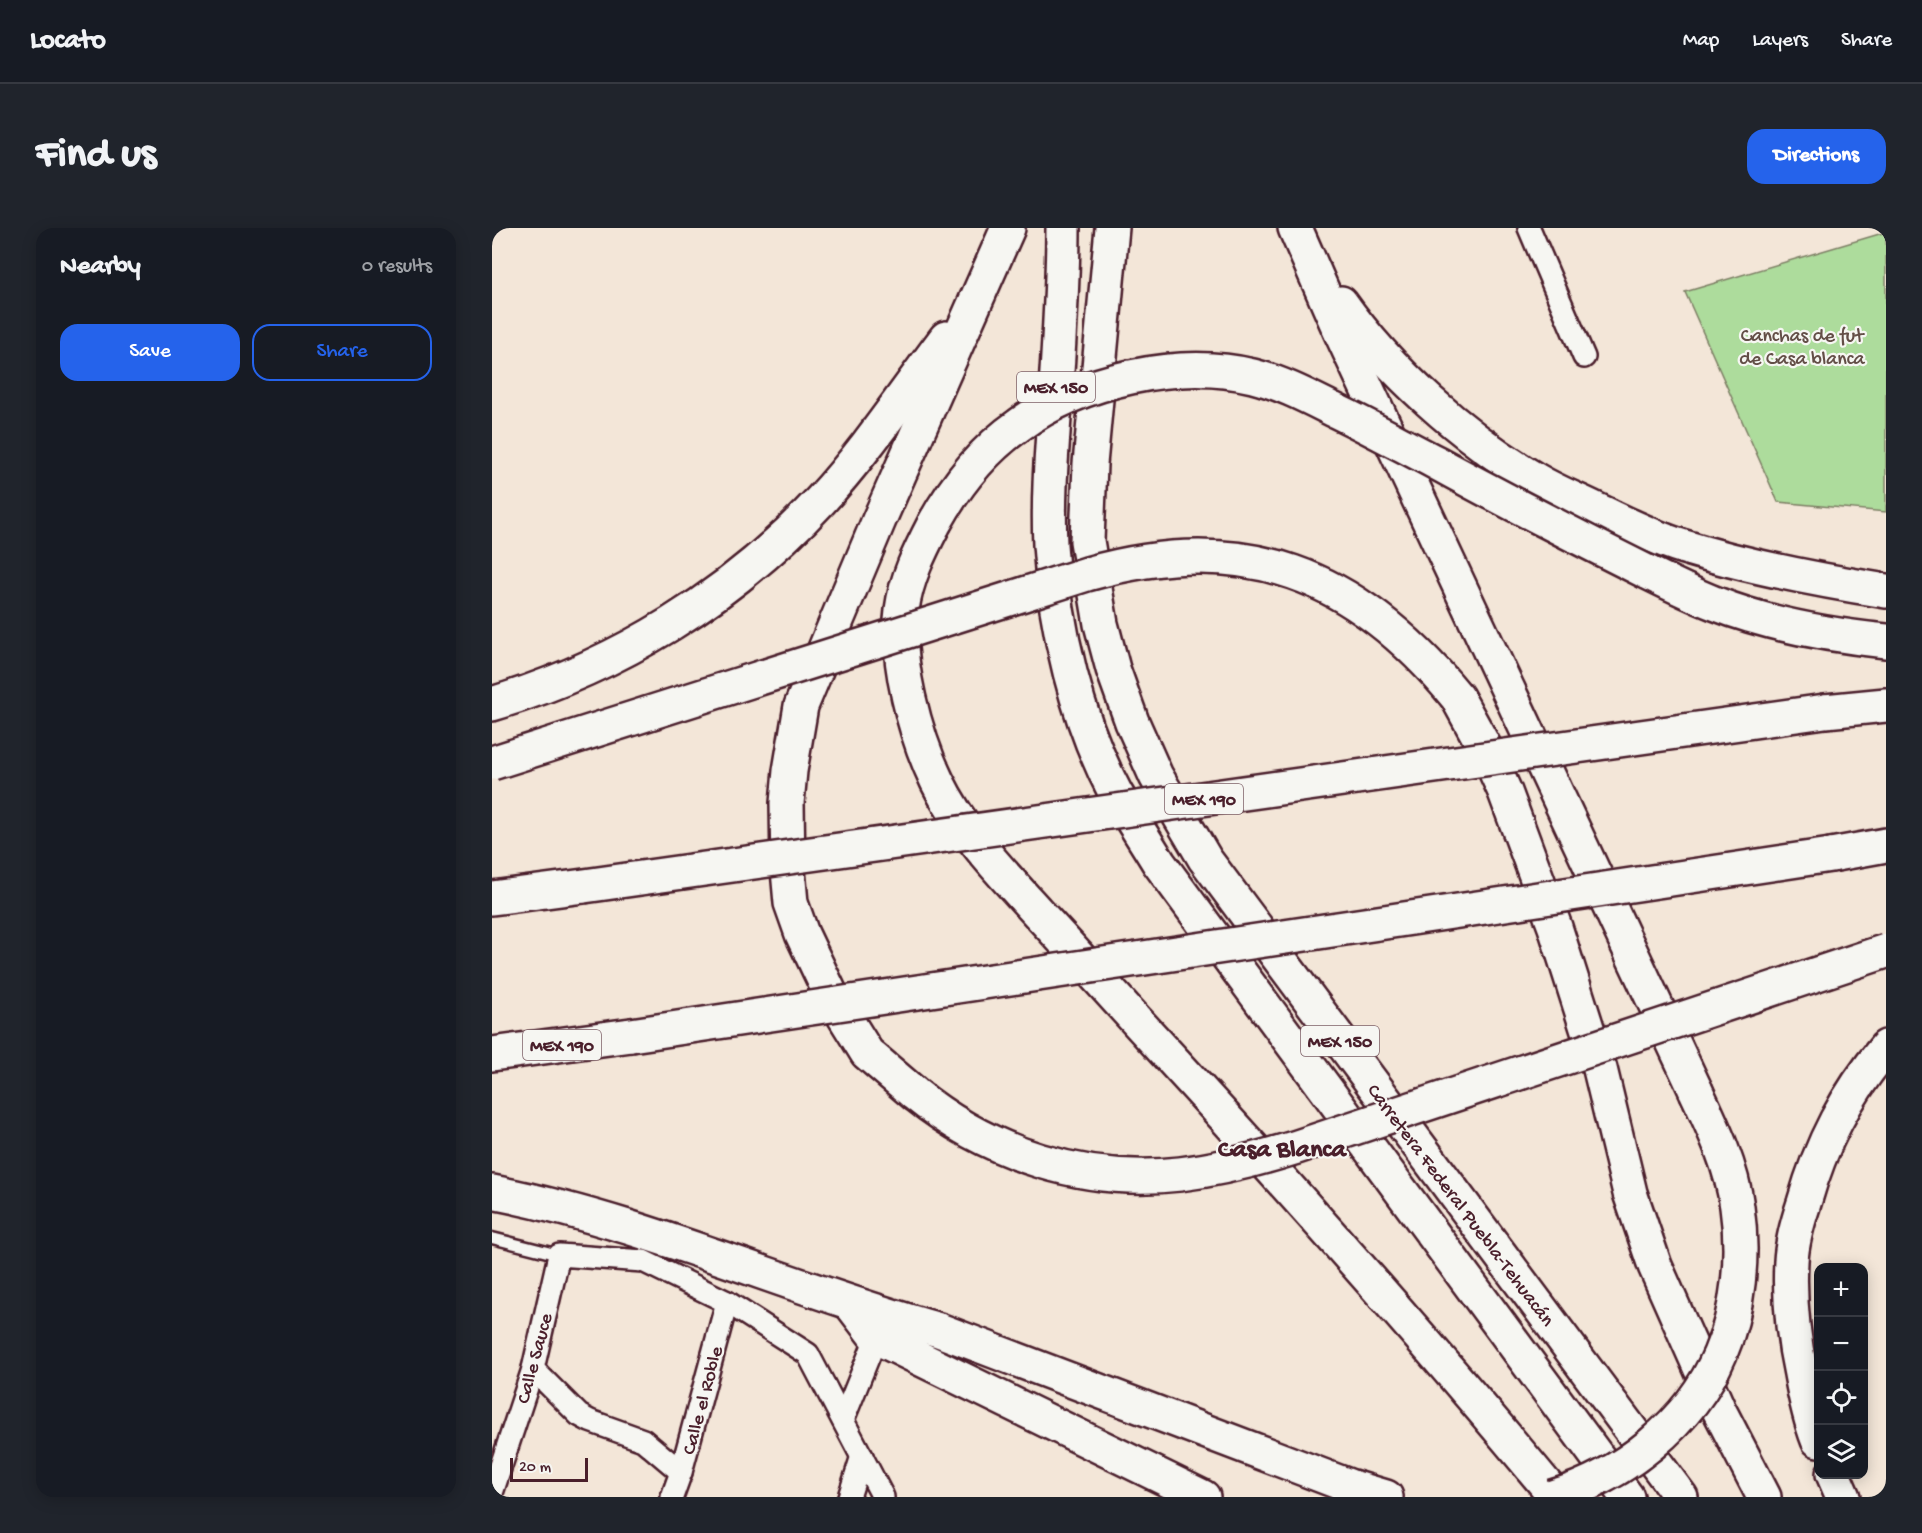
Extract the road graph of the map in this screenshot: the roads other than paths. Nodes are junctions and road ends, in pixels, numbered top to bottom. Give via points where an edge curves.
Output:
1 (1008, 228) edge
2 (1063, 228) edge
3 (1112, 228) edge
4 (1529, 228) edge
5 (1301, 242) edge
6 (981, 291) junction
7 (1584, 357) dead end
8 (1886, 591) edge
9 (1886, 641) edge
10 (492, 704) edge
11 (1886, 705) edge
12 (492, 763) edge
13 (1886, 845) edge
14 (492, 898) edge
15 (1886, 951) edge
16 (1886, 1047) edge
17 (492, 1054) edge
18 (492, 1192) edge
19 (492, 1238) edge
20 (559, 1255) junction
21 (728, 1302) junction
22 (881, 1326) junction
23 (533, 1369) junction
24 (843, 1420) junction
25 (1814, 1426) edge
26 (862, 1456) junction
27 (681, 1472) junction
28 (1835, 1479) edge
29 (492, 1493) edge
30 (672, 1497) edge
31 (849, 1497) edge
32 (883, 1497) edge
33 (1203, 1497) edge
34 (1386, 1497) edge
35 (1552, 1497) edge
36 (1556, 1497) edge
37 (1628, 1497) edge
38 (1681, 1497) edge
39 (1764, 1497) edge
40 (1843, 1497) edge

1 - 6 main road
2 - 37 main road, Carretera Federal Puebla-Tehuacán / MEX 150 via 1050,545 1071,676 1116,793 1173,882
3 - 38 main road, Carretera Federal Puebla-Tehuacán / MEX 150 via 1090,464 1087,541 1110,658 1156,776 1205,859
4 - 7 street
5 - 8 main road via 1343,307 1410,382 1478,441 1536,481 1680,546 1773,570
5 - 35 main road, bridge via 1696,1091 1719,1145 1737,1205 1740,1258 1733,1309 1720,1354 1692,1400 1641,1452 1600,1477
6 - 10 main road via 853,462 814,508 753,566 696,608 636,644 559,681
6 - 15 main road, bridge via 801,706 787,803 791,903 816,965 867,1053 915,1094 985,1140 1041,1161 1112,1175 1188,1173 1297,1147
9 - 36 main road, bridge via 1809,630 1714,603 1282,385 1219,371 1174,371 1125,379 1040,410 996,443 977,463 946,502 919,555 902,612 904,665 917,731 956,817 996,867 1462,1384
11 - 14 main road, MEX 190, bridge
12 - 39 main road, bridge via 1118,565 1179,556 1244,560 1310,578 1340,592 1374,614 1432,667 1457,697 1485,748 1555,927 1597,1058 1630,1193 1654,1266
13 - 17 main road, MEX 190, bridge
16 - 25 main road via 1848,1097 1822,1148 1798,1222 1791,1258 1797,1359
18 - 22 main road via 613,1222 850,1303
19 - 20 lane
20 - 21 street via 643,1261
20 - 23 street, Calle Sauce
21 - 24 street via 808,1354
21 - 27 street, Calle el Roble
22 - 24 street
22 - 33 main road
22 - 34 main road via 939,1330
23 - 27 street via 579,1415 643,1440
23 - 29 street, Calle Sauce
24 - 26 street
26 - 31 street
26 - 32 street
27 - 30 street, Calle el Roble
28 - 40 main road

